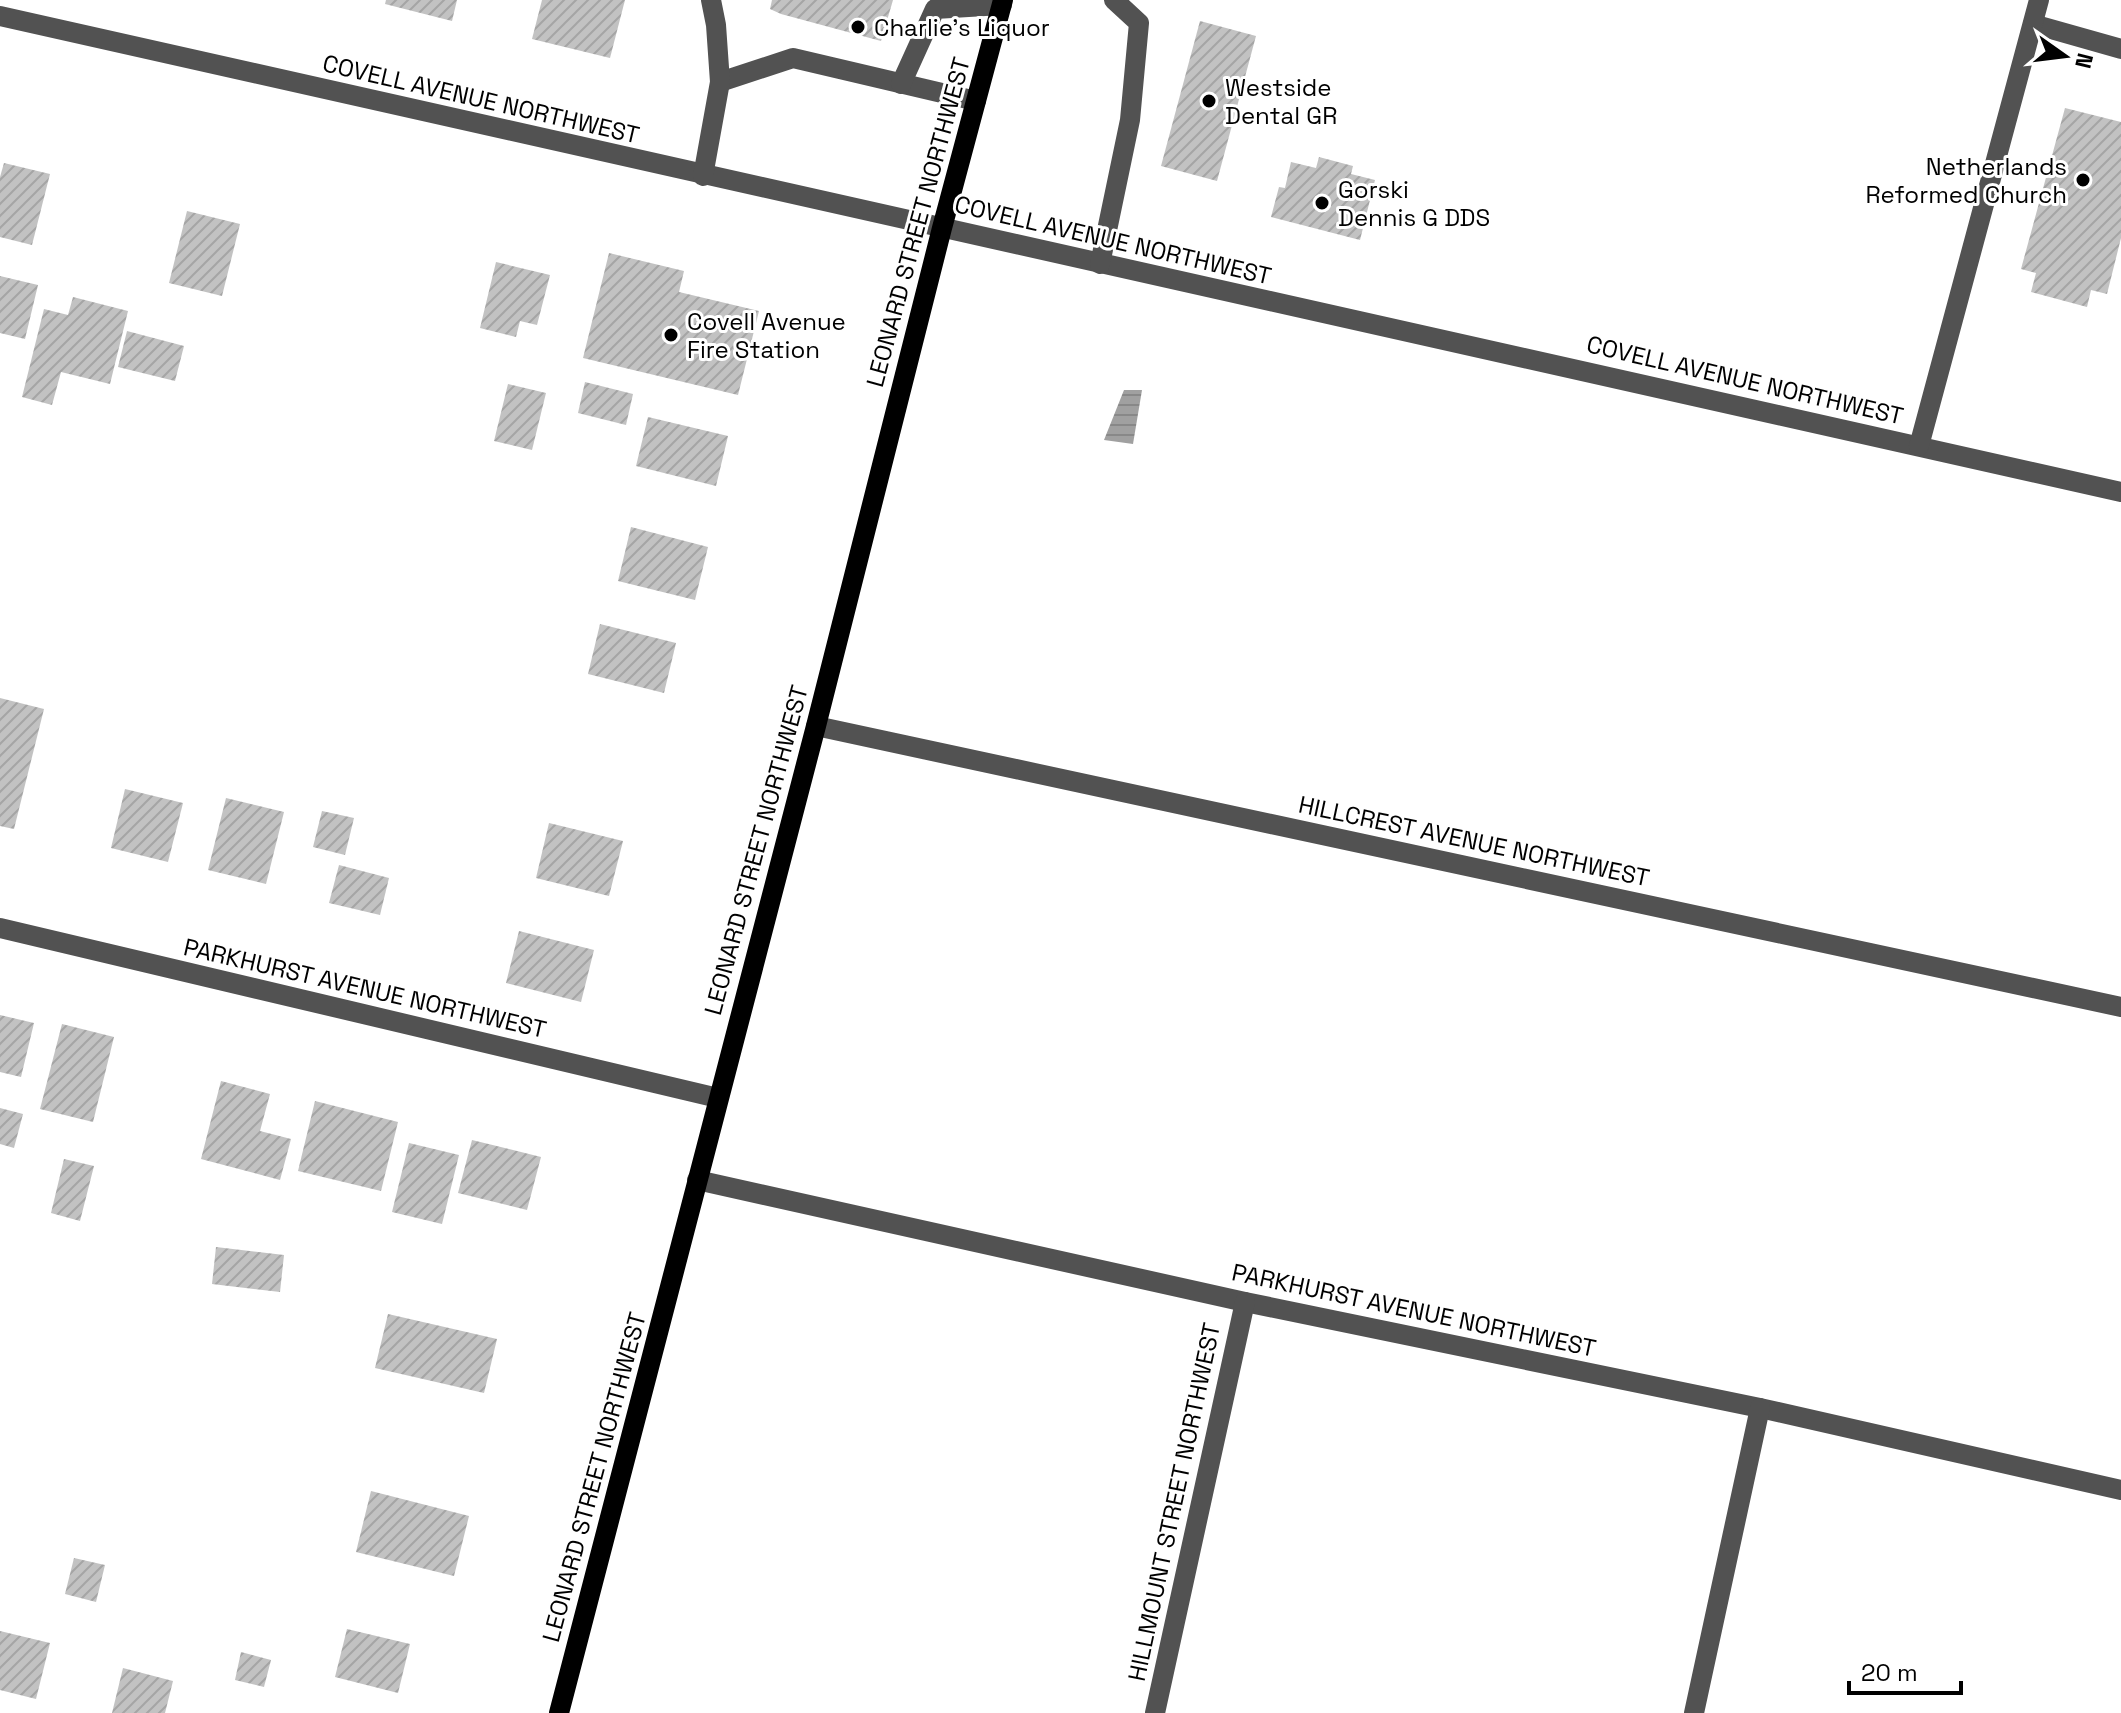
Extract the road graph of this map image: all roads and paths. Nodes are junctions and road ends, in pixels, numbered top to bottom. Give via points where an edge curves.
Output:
1 (711, 0) edge
2 (1114, 0) edge
3 (2039, 0) edge
4 (1002, 2) edge
5 (0, 16) edge
6 (2033, 24) junction
7 (2121, 49) edge
8 (720, 82) junction
9 (901, 84) junction
10 (976, 101) junction
11 (703, 176) junction
12 (942, 228) junction
13 (1100, 264) junction
14 (1919, 446) junction
15 (2121, 492) edge
16 (816, 726) junction
17 (0, 928) edge
18 (2121, 1007) edge
19 (718, 1098) junction
20 (697, 1180) junction
21 (1245, 1302) junction
22 (1760, 1408) junction
23 (2121, 1490) edge
24 (559, 1713) edge
25 (1155, 1713) edge
26 (1694, 1713) edge

1 - 8 street
2 - 13 street via 1139,23 1130,120
3 - 6 street
4 - 9 street via 935,9
4 - 10 main road, LEONARD STREET NORTHWEST
5 - 11 street, COVELL AVENUE NORTHWEST
6 - 7 street
6 - 14 street
8 - 9 street via 793,58
8 - 11 street
9 - 10 street
10 - 12 main road, LEONARD STREET NORTHWEST
11 - 12 street, COVELL AVENUE NORTHWEST
12 - 13 street, COVELL AVENUE NORTHWEST
12 - 16 main road, LEONARD STREET NORTHWEST
13 - 14 street, COVELL AVENUE NORTHWEST
14 - 15 street, COVELL AVENUE NORTHWEST
16 - 18 street, HILLCREST AVENUE NORTHWEST
16 - 19 main road, LEONARD STREET NORTHWEST
17 - 19 street, PARKHURST AVENUE NORTHWEST
19 - 20 main road, LEONARD STREET NORTHWEST
20 - 21 street, PARKHURST AVENUE NORTHWEST
20 - 24 main road, LEONARD STREET NORTHWEST
21 - 22 street, PARKHURST AVENUE NORTHWEST
21 - 25 street, HILLMOUNT STREET NORTHWEST
22 - 23 street, PARKHURST AVENUE NORTHWEST
22 - 26 street

